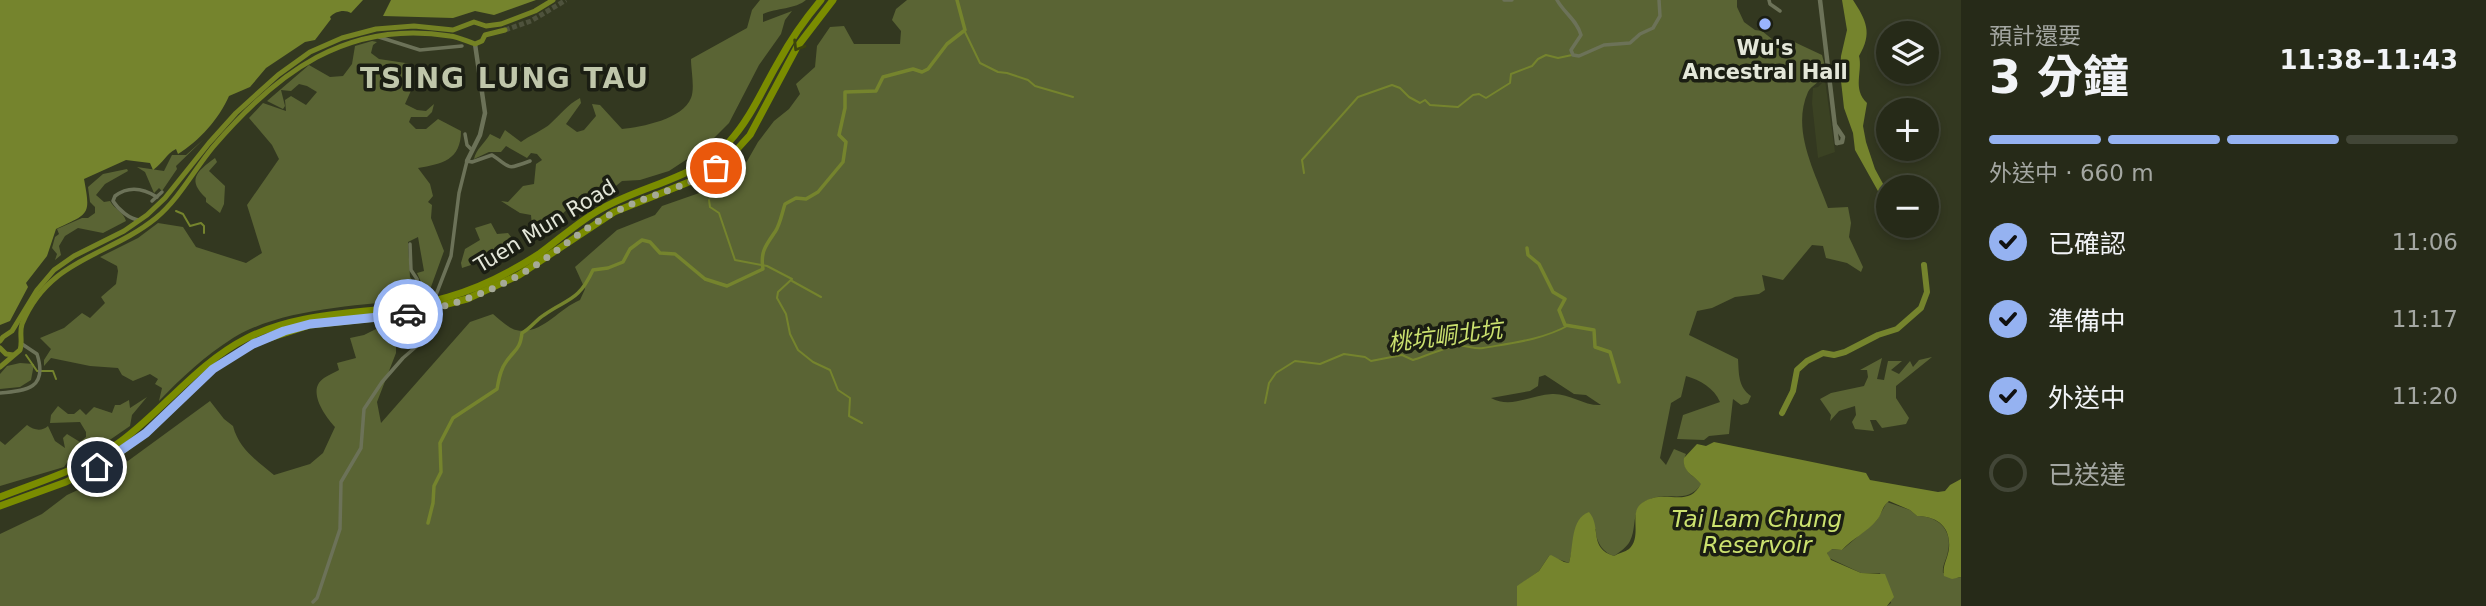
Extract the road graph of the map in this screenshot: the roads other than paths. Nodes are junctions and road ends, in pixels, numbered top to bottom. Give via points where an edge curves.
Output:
1 (553, 0) edge
2 (821, 0) edge
3 (833, 0) edge
4 (1504, 0) edge
5 (1512, 0) edge
6 (1557, 0) edge
7 (1659, 0) edge
8 (1769, 0) edge
9 (1820, 0) edge
10 (1780, 11) dead end
11 (480, 24) junction
12 (466, 27) junction
13 (505, 30) tunnel mouth
14 (407, 33) junction
15 (485, 35) junction
16 (373, 36) junction
17 (466, 39) junction
18 (475, 44) junction
19 (460, 46) dead end
20 (409, 48) junction
21 (528, 65) dead end
22 (483, 90) junction
23 (465, 134) dead end
24 (1837, 144) dead end
25 (472, 150) junction
26 (467, 161) junction
27 (530, 161) dead end
28 (162, 192) dead end
29 (157, 197) junction
30 (152, 201) dead end
31 (128, 216) junction
32 (142, 219) junction
33 (124, 231) junction
34 (410, 244) dead end
35 (481, 289) junction
36 (383, 314) junction
37 (9, 333) junction
38 (425, 339) junction
39 (0, 341) edge
40 (21, 341) junction
41 (0, 348) edge
42 (13, 355) junction
43 (0, 367) edge
44 (0, 393) edge
45 (0, 497) edge
46 (0, 506) edge
47 (313, 602) dead end

1 - 11 main road via 512,22
2 - 35 highway, Tuen Mun Road via 787,46 744,124 721,150 693,170 603,208
3 -> 35 highway, Tuen Mun Road via 797,47 750,135 727,159 688,184 610,214 531,268
4 - 5 street
6 - 7 street via 1580,30 1571,50 1577,56 1604,45 1632,42 1653,28 1660,16
8 - 10 street
9 - 24 street via 1834,124 1843,137
11 - 12 main road
11 - 15 main road
12 - 17 main road
12 - 32 main road via 376,29 310,52 236,113
13 - 15 main road
14 - 16 main road
14 - 17 main road
14 - 20 street via 402,39
15 - 18 main road
16 - 20 street
16 - 40 main road via 322,53 283,78 228,129 158,216 124,239 77,261 50,282 24,321
17 - 18 main road
18 - 22 street
19 - 20 street via 429,51
21 - 22 street
22 - 25 street via 484,121
23 - 25 street
25 - 26 street
26 - 27 street via 492,155 505,167
26 - 38 street via 451,256 435,294
28 - 29 street
29 - 30 street
29 - 31 street via 141,190 116,194 114,204
31 - 32 street
31 - 33 street
32 - 33 main road
33 - 37 main road via 54,270
34 - 38 street
35 - 36 highway, Tuen Mun Road
36 - 45 highway, Tuen Mun Road via 306,317 247,338 205,365 113,447 62,475
36 - 46 highway, Tuen Mun Road via 310,324 253,344 213,369 114,457 75,478
37 - 39 main road
37 - 40 main road
38 - 47 street via 382,382 364,409 361,448 341,482 340,529
40 - 42 main road via 20,350
40 - 44 street via 36,352 41,366 34,385 18,393
41 - 42 main road
42 - 43 main road

